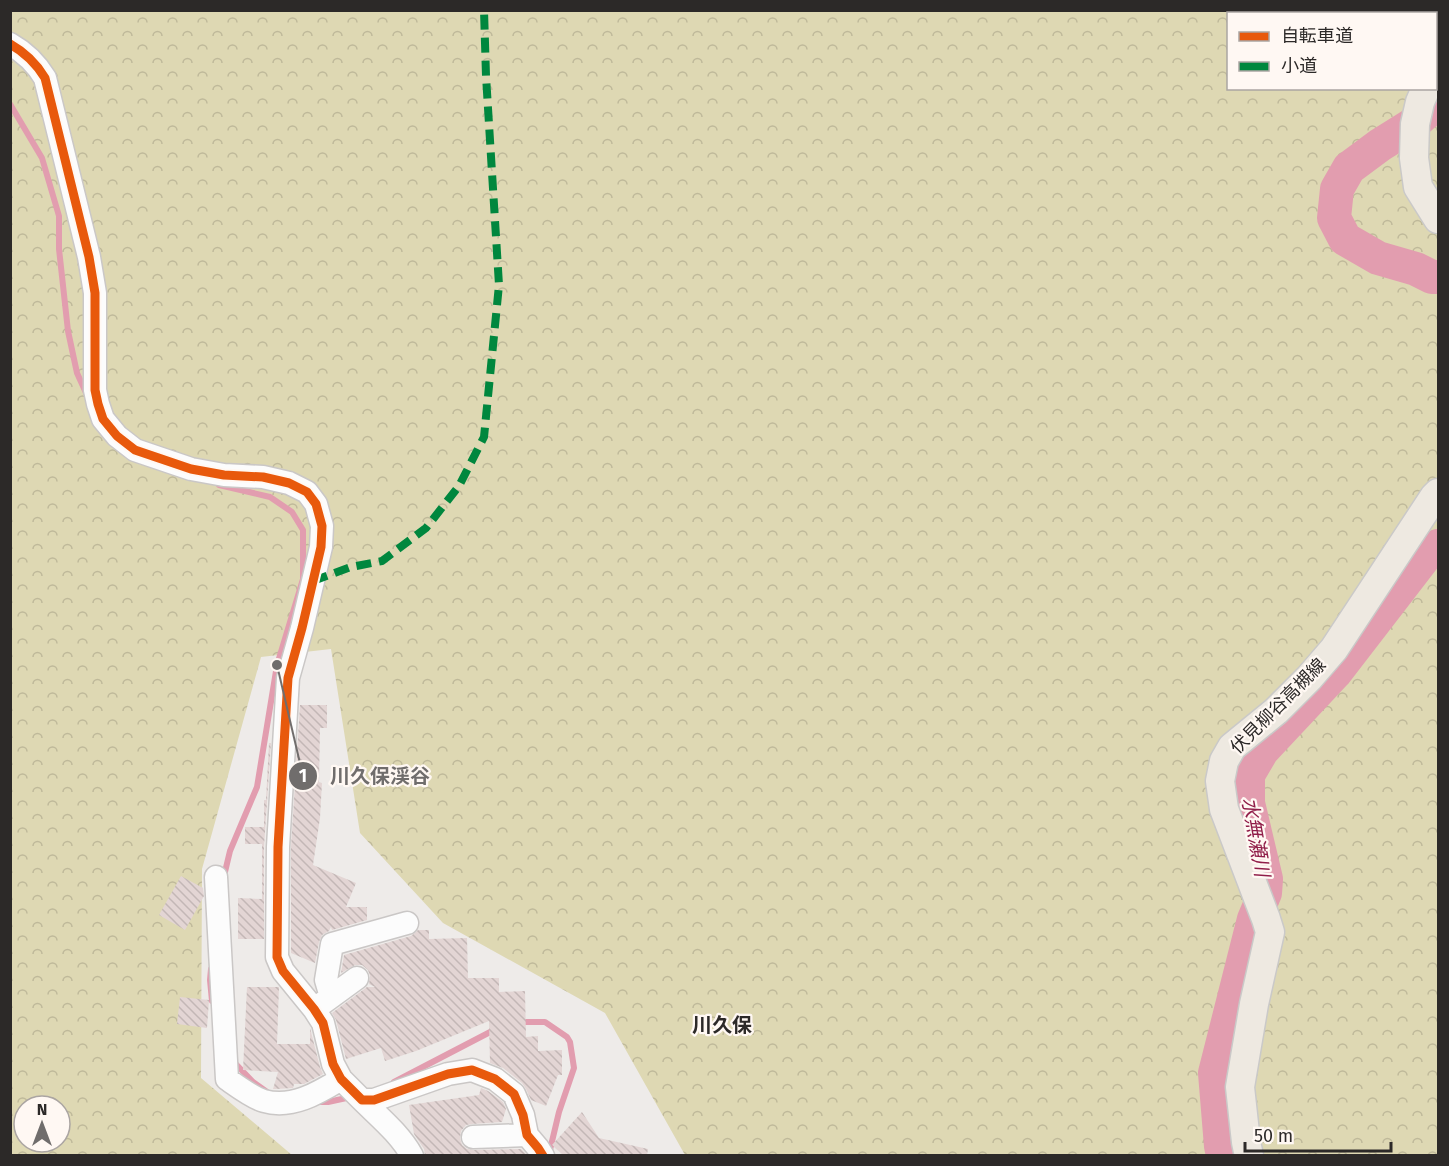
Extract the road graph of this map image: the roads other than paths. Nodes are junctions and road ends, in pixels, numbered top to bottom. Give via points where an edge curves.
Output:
1 (10, 44) edge
2 (1420, 105) edge
3 (1438, 219) edge
4 (1438, 492) edge
5 (216, 877) dead end
6 (407, 923) dead end
7 (357, 978) dead end
8 (323, 1003) junction
9 (341, 1080) junction
10 (362, 1100) junction
11 (527, 1136) junction
12 (473, 1137) dead end
13 (412, 1155) edge
14 (543, 1155) edge
15 (1249, 1155) edge

1 - 8 street via 37,64 45,78 92,275 95,390 104,419 135,450 191,469 289,483 307,492 316,504 322,526 321,547 288,678 278,847 277,957 283,971
2 - 3 main road via 1414,158 1418,187
4 - 15 main road, 伏見柳谷高槻線 via 1334,649 1276,711 1232,747 1224,761 1220,781 1224,809 1270,932 1240,1087
5 - 9 street via 227,1079 262,1101 286,1104
6 - 8 street via 332,944
7 - 8 street
8 - 9 street via 322,1023
9 - 10 street
10 - 11 street via 374,1100 448,1074 472,1070 495,1079 514,1094 524,1115
10 - 13 street
11 - 12 street
11 - 14 street

